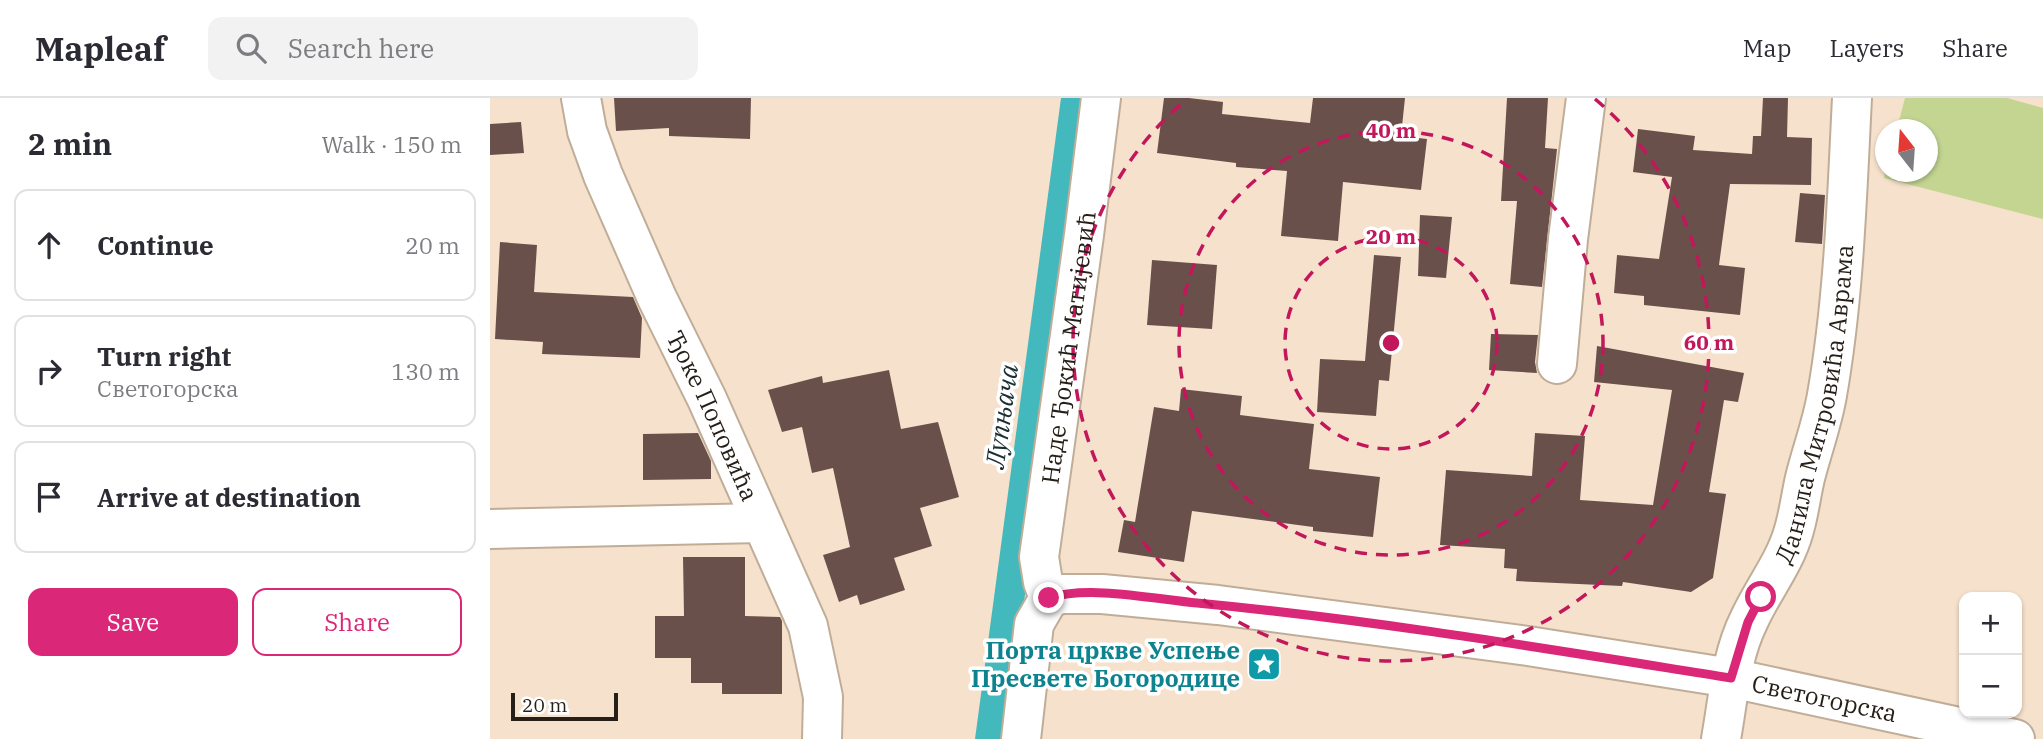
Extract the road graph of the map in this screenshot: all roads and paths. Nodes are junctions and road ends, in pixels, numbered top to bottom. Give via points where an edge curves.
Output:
1 (581, 98) edge
2 (1101, 98) edge
3 (1586, 98) edge
4 (1852, 98) edge
5 (1556, 364) dead end
6 (761, 523) junction
7 (490, 529) edge
8 (1049, 598) junction
9 (1731, 678) junction
10 (822, 739) edge
11 (1021, 739) edge
12 (1721, 739) edge
13 (2015, 739) edge

1 - 6 street, Ђоке Поповића via 603,175
2 - 8 street, Наде Ђокић Матијевић via 1039,557
3 - 5 street
4 - 9 street, Данила Митровића Аврама via 1841,277 1822,423 1794,531 1748,622
6 - 7 street
6 - 10 street, Ђоке Поповића via 808,626 823,698
8 - 9 street, Светогорска via 1102,594 1217,605
8 - 11 street via 1034,624
9 - 12 street, Данила Митровића Аврама
9 - 13 street, Светогорска

